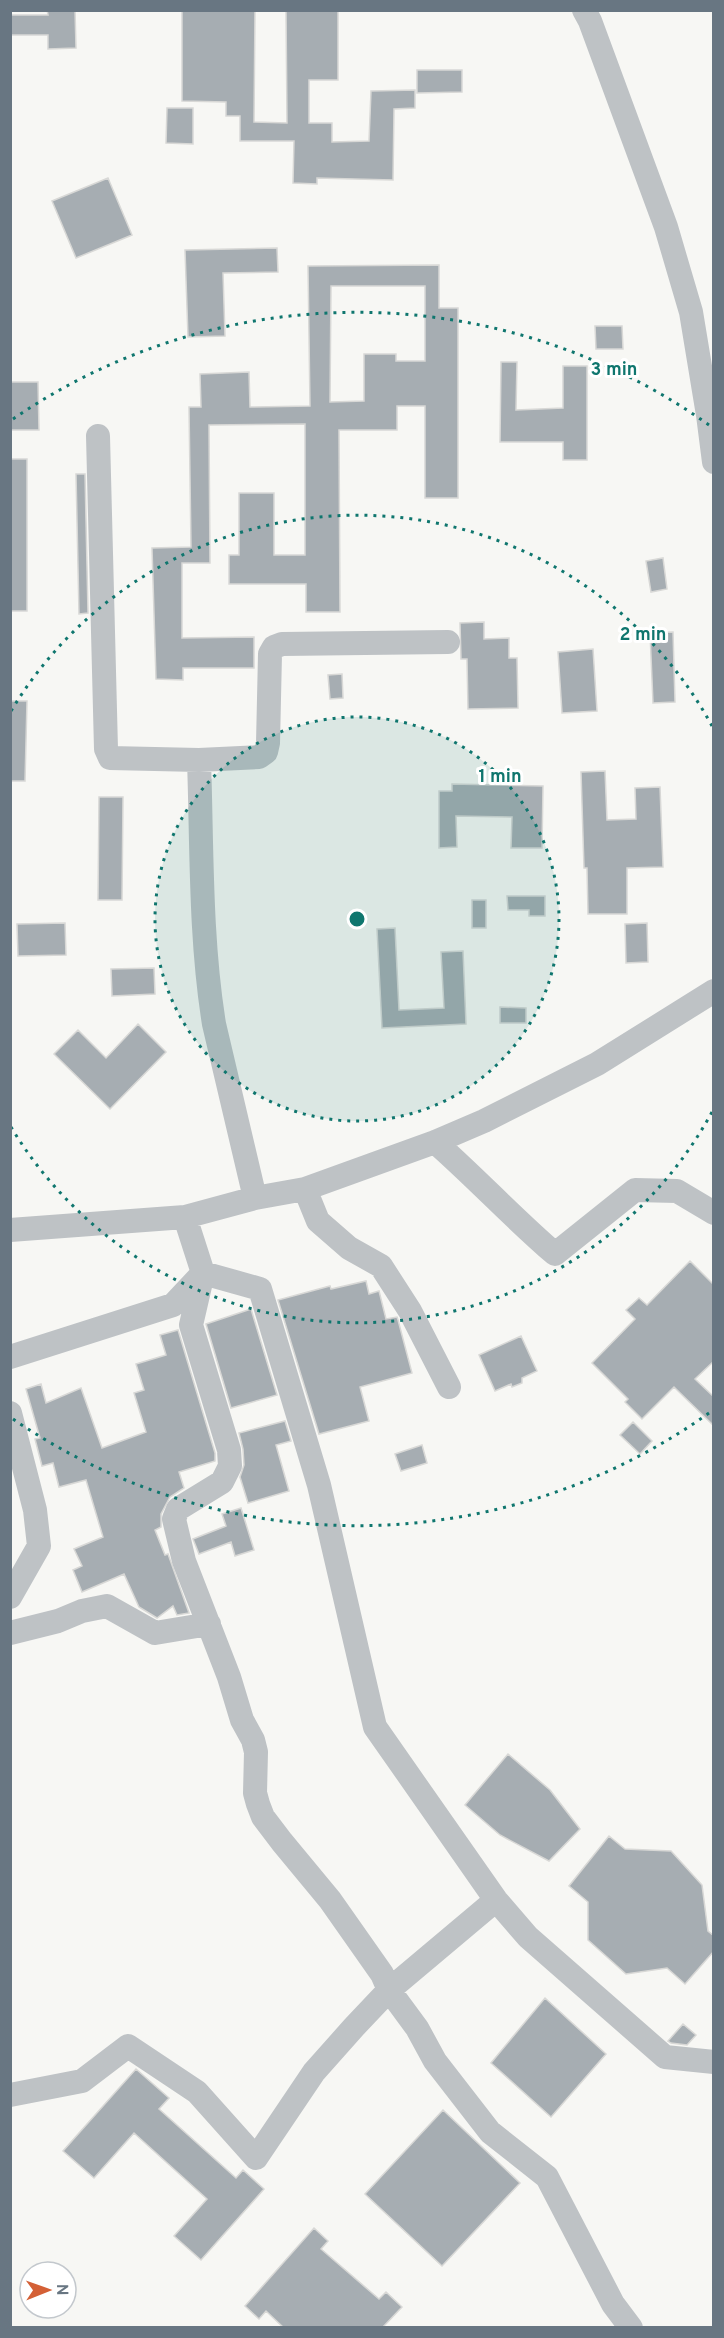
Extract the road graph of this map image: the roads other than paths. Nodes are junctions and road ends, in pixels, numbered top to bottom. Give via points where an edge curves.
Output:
1 (584, 10) edge
2 (98, 436) dead end
3 (714, 462) edge
4 (448, 642) dead end
5 (199, 760) junction
6 (714, 991) edge
7 (435, 1142) junction
8 (305, 1189) junction
9 (255, 1198) junction
10 (714, 1214) edge
11 (185, 1217) junction
12 (10, 1230) edge
13 (203, 1273) junction
14 (10, 1358) edge
15 (449, 1387) dead end
16 (10, 1413) edge
17 (10, 1598) edge
18 (209, 1624) junction
19 (10, 1632) edge
20 (496, 1900) junction
21 (389, 1990) junction
22 (714, 2061) edge
23 (10, 2095) edge
24 (631, 2328) edge

1 - 3 street via 632,131 691,312
2 - 5 street via 107,754 117,759
4 - 5 street via 274,647 270,654 266,752 260,757
5 - 9 street via 210,996
6 - 7 street via 597,1064
7 - 8 street
7 - 10 street via 555,1254 635,1190 677,1191
8 - 9 street
8 - 15 street via 318,1221 349,1248 381,1266 410,1311
9 - 11 street
11 - 12 street
11 - 13 street
13 - 14 street via 173,1305
13 - 18 street via 191,1325 230,1466 222,1482 178,1509 174,1519 184,1561
13 - 20 street via 260,1289 319,1485 375,1727
16 - 17 street via 35,1510 39,1546
18 - 19 street via 155,1634 106,1606
18 - 21 street via 242,1720 253,1740 255,1793 263,1816 330,1900
20 - 21 street
20 - 22 street via 528,1937 665,2057
21 - 23 street via 314,2072 256,2158 198,2092 128,2046 82,2081
21 - 24 street via 435,2061 490,2132 547,2177 613,2304

